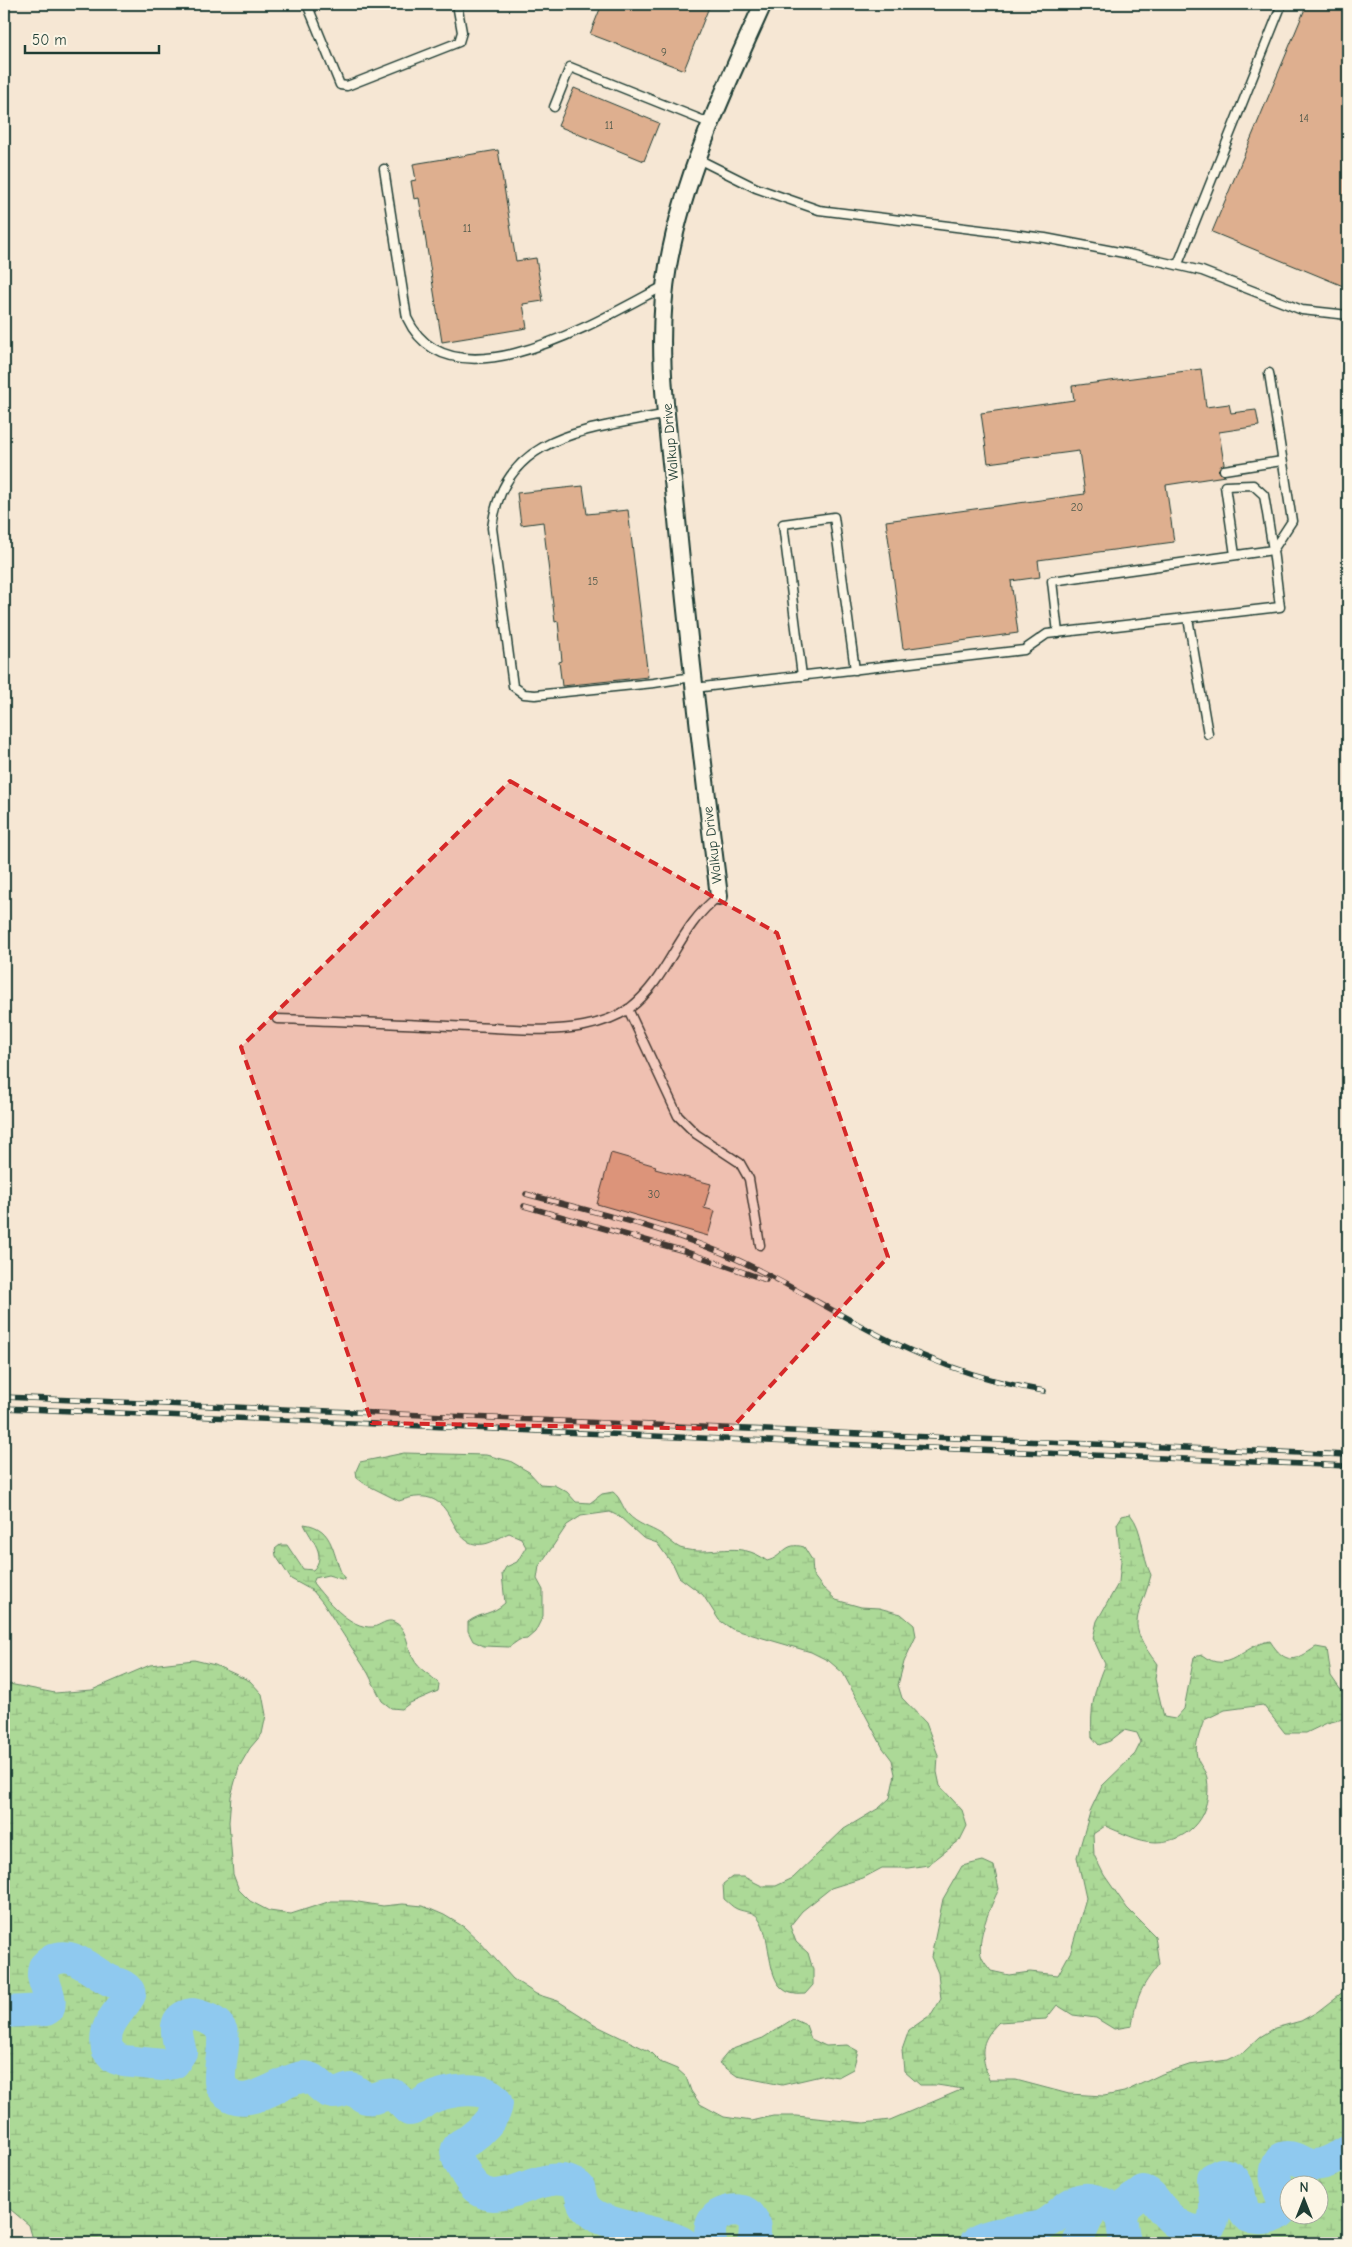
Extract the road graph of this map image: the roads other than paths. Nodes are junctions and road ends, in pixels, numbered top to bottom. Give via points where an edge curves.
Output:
1 (307, 4) edge
2 (456, 4) edge
3 (763, 4) edge
4 (1282, 4) edge
5 (554, 107) dead end
6 (712, 124) junction
7 (698, 159) junction
8 (384, 170) dead end
9 (1178, 264) junction
10 (666, 285) junction
11 (1348, 315) edge
12 (1269, 373) dead end
13 (667, 414) junction
14 (1282, 461) junction
15 (1224, 470) dead end
16 (1273, 550) junction
17 (1235, 555) junction
18 (1188, 618) junction
19 (1058, 633) junction
20 (855, 670) junction
21 (802, 676) junction
22 (693, 682) junction
23 (1208, 734) dead end
24 (718, 896) joint
25 (628, 1009) junction
26 (277, 1019) dead end
27 (760, 1245) dead end

1 - 2 lane via 340,85 347,86 459,42 462,32
3 - 6 street, Walkup Drive
4 - 9 lane
5 - 6 lane via 570,67
6 - 7 street, Walkup Drive
7 - 9 lane via 756,188 819,210 1046,238
7 - 10 street, Walkup Drive via 676,226
8 - 10 lane via 407,318 414,333 431,348 444,354 490,358 520,352 594,322
9 - 11 lane via 1302,310
10 - 13 street, Walkup Drive via 661,328
12 - 14 lane
13 - 22 street, Walkup Drive
13 - 22 lane via 563,436 542,446 524,461 502,490 492,528 513,686 517,691 535,695
14 - 15 lane
14 - 16 lane via 1292,520
16 - 17 lane
16 - 17 lane via 1264,495 1252,484 1224,486
16 - 18 lane via 1280,607
17 - 19 lane via 1052,580
18 - 19 lane
18 - 23 lane
19 - 20 lane via 1048,634 1024,650
20 - 21 lane
20 - 21 lane via 834,517 784,524
21 - 22 lane
22 - 24 street, Walkup Drive
24 - 25 lane via 695,918 652,986
25 - 26 lane via 583,1026 551,1028
25 - 27 lane via 678,1116 696,1134 746,1169

